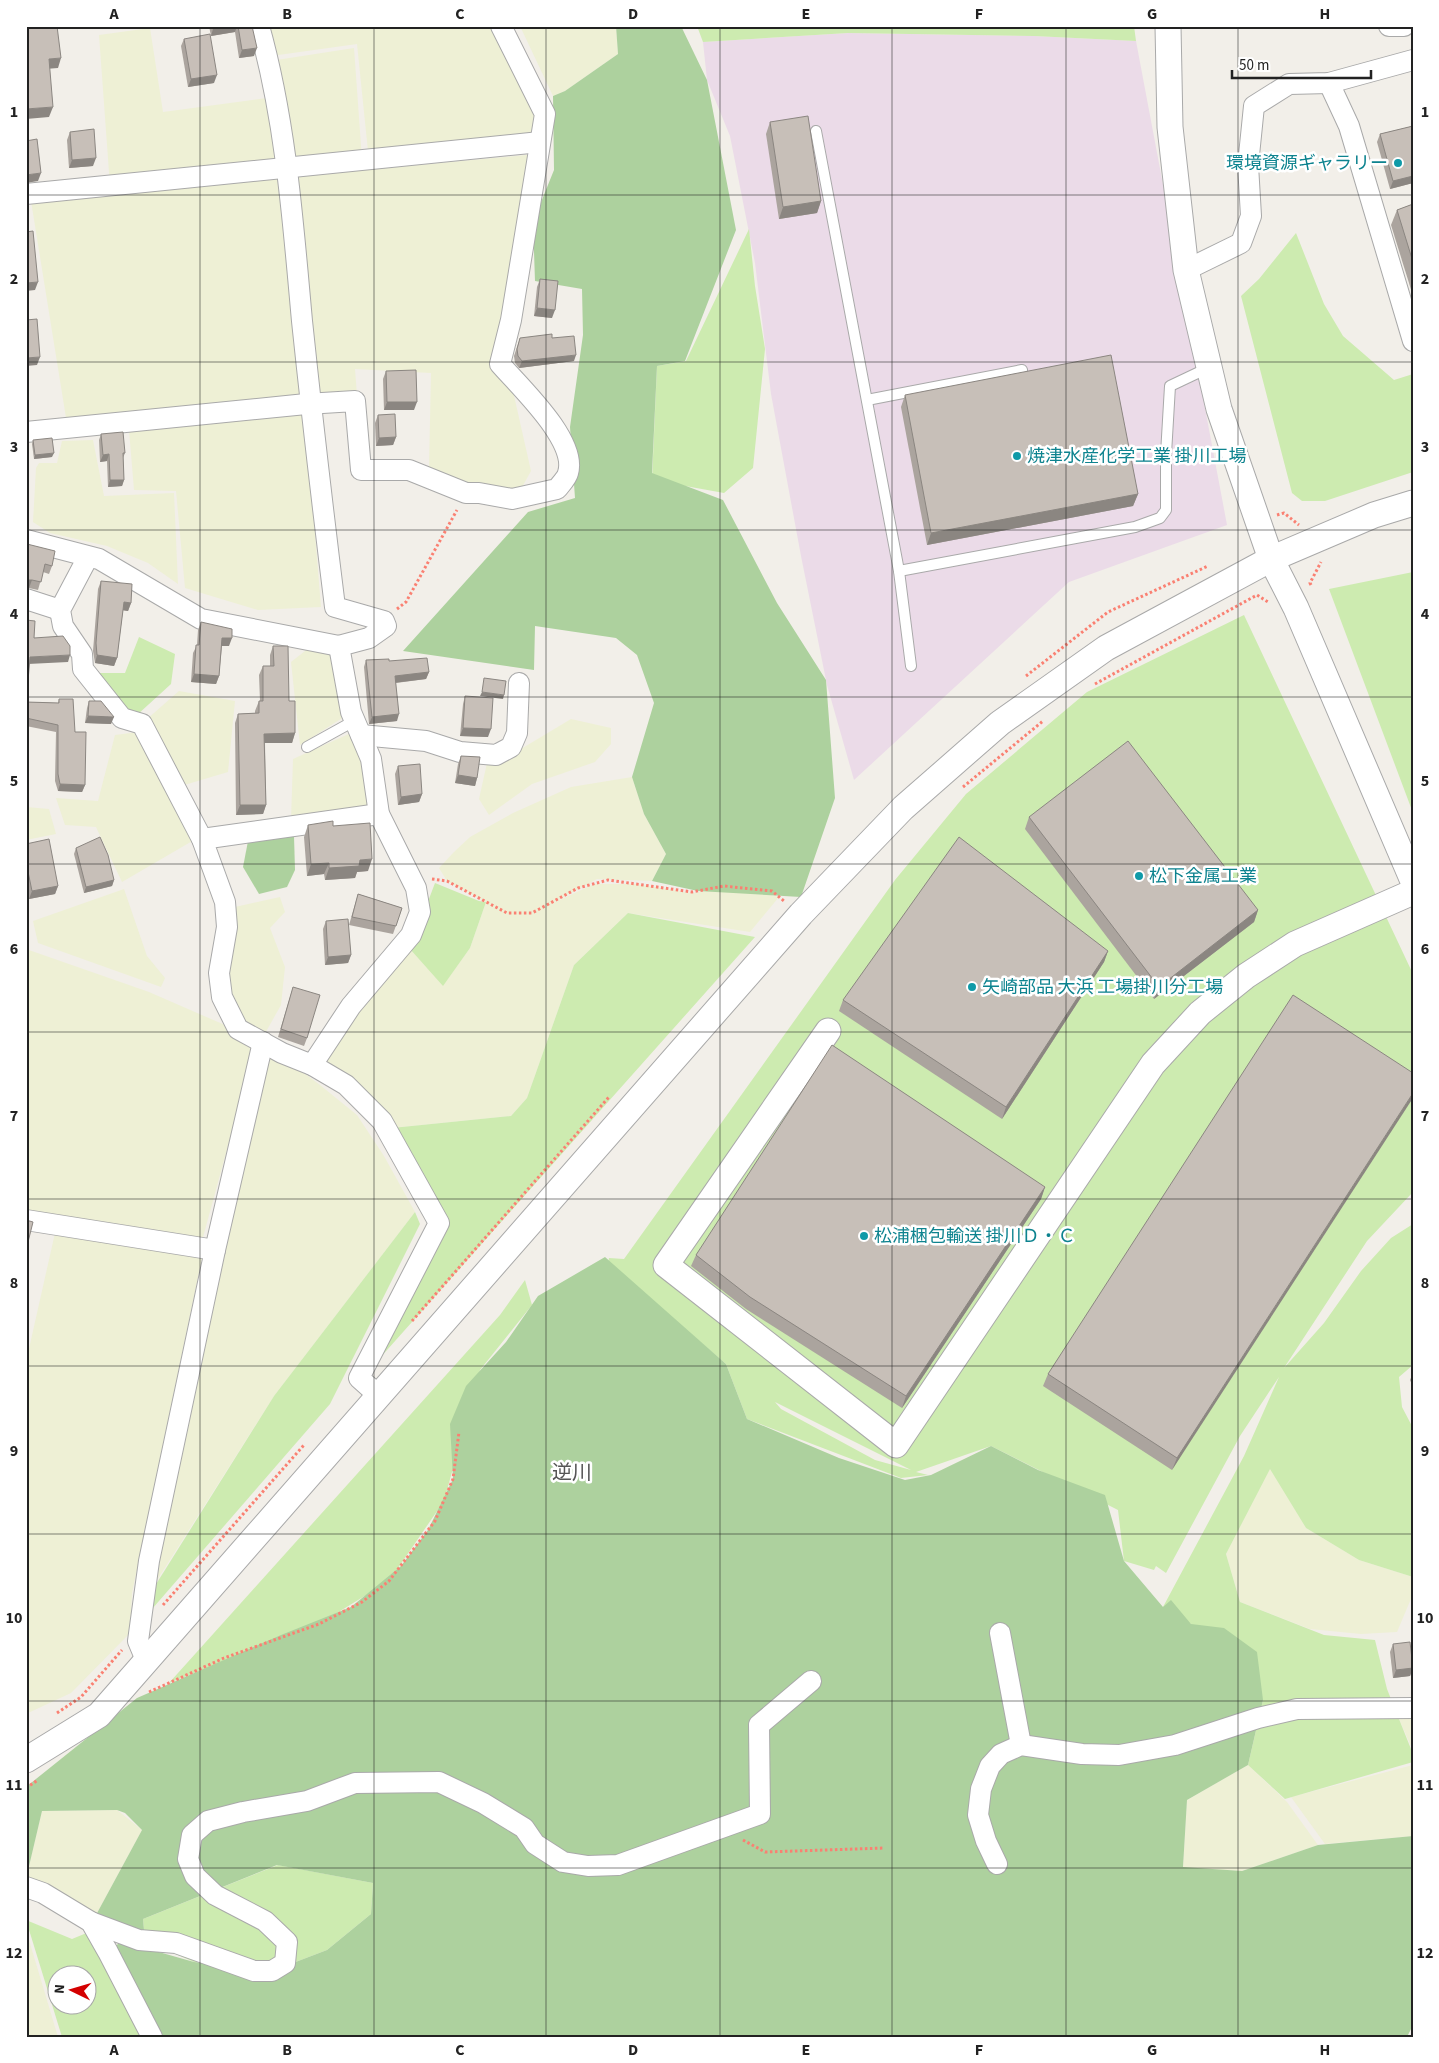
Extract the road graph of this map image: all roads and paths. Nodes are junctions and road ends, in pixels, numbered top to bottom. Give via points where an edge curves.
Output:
1 (258, 26) edge
2 (501, 26) edge
3 (1168, 26) edge
4 (1390, 26) edge
5 (1404, 26) edge
6 (1413, 60) edge
7 (1329, 83) junction
8 (816, 131) dead end
9 (540, 142) junction
10 (287, 169) junction
11 (26, 194) edge
12 (1186, 270) junction
13 (1413, 341) edge
14 (1209, 367) junction
15 (1022, 370) edge
16 (867, 400) junction
17 (311, 404) junction
18 (26, 432) edge
19 (466, 493) junction
20 (1413, 503) edge
21 (26, 540) edge
22 (88, 557) junction
23 (1270, 559) junction
24 (1322, 560) dead end
25 (899, 571) junction
26 (26, 599) edge
27 (1296, 608) junction
28 (60, 610) junction
29 (384, 621) junction
30 (339, 646) junction
31 (912, 666) dead end
32 (519, 683) dead end
33 (1092, 686) dead end
34 (1045, 720) dead end
35 (358, 728) junction
36 (307, 747) dead end
37 (962, 788) dead end
38 (379, 814) junction
39 (202, 839) junction
40 (411, 878) junction
41 (1413, 881) edge
42 (1413, 892) edge
43 (801, 914) junction
44 (828, 1031) dead end
45 (263, 1042) junction
46 (312, 1065) junction
47 (26, 1220) edge
48 (214, 1250) junction
49 (378, 1395) junction
50 (459, 1432) dead end
51 (1000, 1633) dead end
52 (146, 1660) junction
53 (811, 1681) dead end
54 (145, 1694) dead end
55 (1413, 1708) edge
56 (1021, 1745) junction
57 (36, 1767) edge
58 (26, 1788) edge
59 (720, 1828) junction
60 (884, 1848) dead end
61 (997, 1864) dead end
62 (26, 1887) edge
63 (91, 1922) junction
64 (152, 2037) edge

1 - 10 street
2 - 9 street via 544,114
3 - 12 street via 1170,127
4 - 5 street
6 - 7 street
7 - 12 street via 1289,84 1254,106 1248,165 1251,216 1241,243
7 - 13 street via 1349,126
8 - 16 lane
9 - 10 street
9 - 19 street via 511,320 500,364 558,430 568,453 568,473 557,489 512,499
10 - 11 street
10 - 17 street
12 - 14 street
14 - 23 street via 1219,409
14 - 25 lane via 1170,386 1166,510 1160,518 1135,527
15 - 16 lane
16 - 25 lane
17 - 18 street
17 - 19 street via 355,401 361,470 409,470
17 - 29 street via 334,606
19 - 29 path via 406,602
20 - 23 street via 1374,515
21 - 22 street
22 - 28 street
22 - 30 street via 99,559 201,619
23 - 27 street
23 - 43 street via 1106,648 1000,723 903,808
24 - 27 path via 1310,583 1316,600
25 - 31 lane
26 - 28 street
27 - 33 path via 1284,612 1258,595
27 - 41 street
28 - 39 street via 63,626 82,654 83,669 122,718 142,724
29 - 30 street via 386,626 369,638
30 - 35 street via 351,712
32 - 35 street via 517,733 512,748 496,755 460,752 426,741
34 - 37 path
35 - 36 lane
35 - 38 street via 371,759
38 - 39 street
38 - 40 street
39 - 45 street via 225,902 227,927 219,972 222,997 238,1029
40 - 43 path via 447,881 507,913 532,913 578,888 608,880 692,892 724,886 772,891
40 - 46 street via 420,912 411,935 351,1006
42 - 44 street via 1296,944 1246,976 1200,1013 1153,1064 896,1445 666,1265
43 - 49 street
45 - 46 street
45 - 48 street
46 - 49 street via 346,1085 382,1121 439,1223 359,1378
47 - 48 street
48 - 52 street via 149,1561 138,1641
49 - 52 street
50 - 54 path via 453,1479 435,1521 390,1582 362,1602 319,1624 224,1658
51 - 56 street
52 - 57 street via 98,1715
53 - 59 street via 759,1725 760,1814
55 - 56 street via 1298,1709 1258,1718 1175,1745 1119,1755 1082,1754
56 - 61 street via 1002,1754 990,1766 981,1789 978,1815
57 - 58 path
59 - 60 path via 765,1852
59 - 63 street via 618,1865 588,1866 564,1862 535,1844 524,1828 439,1782 355,1783 307,1801 208,1821 192,1835 188,1859 195,1876 215,1895 266,1921 287,1942 285,1962 272,1970 246,1968 176,1943 139,1940
62 - 63 street via 43,1893
63 - 64 street

